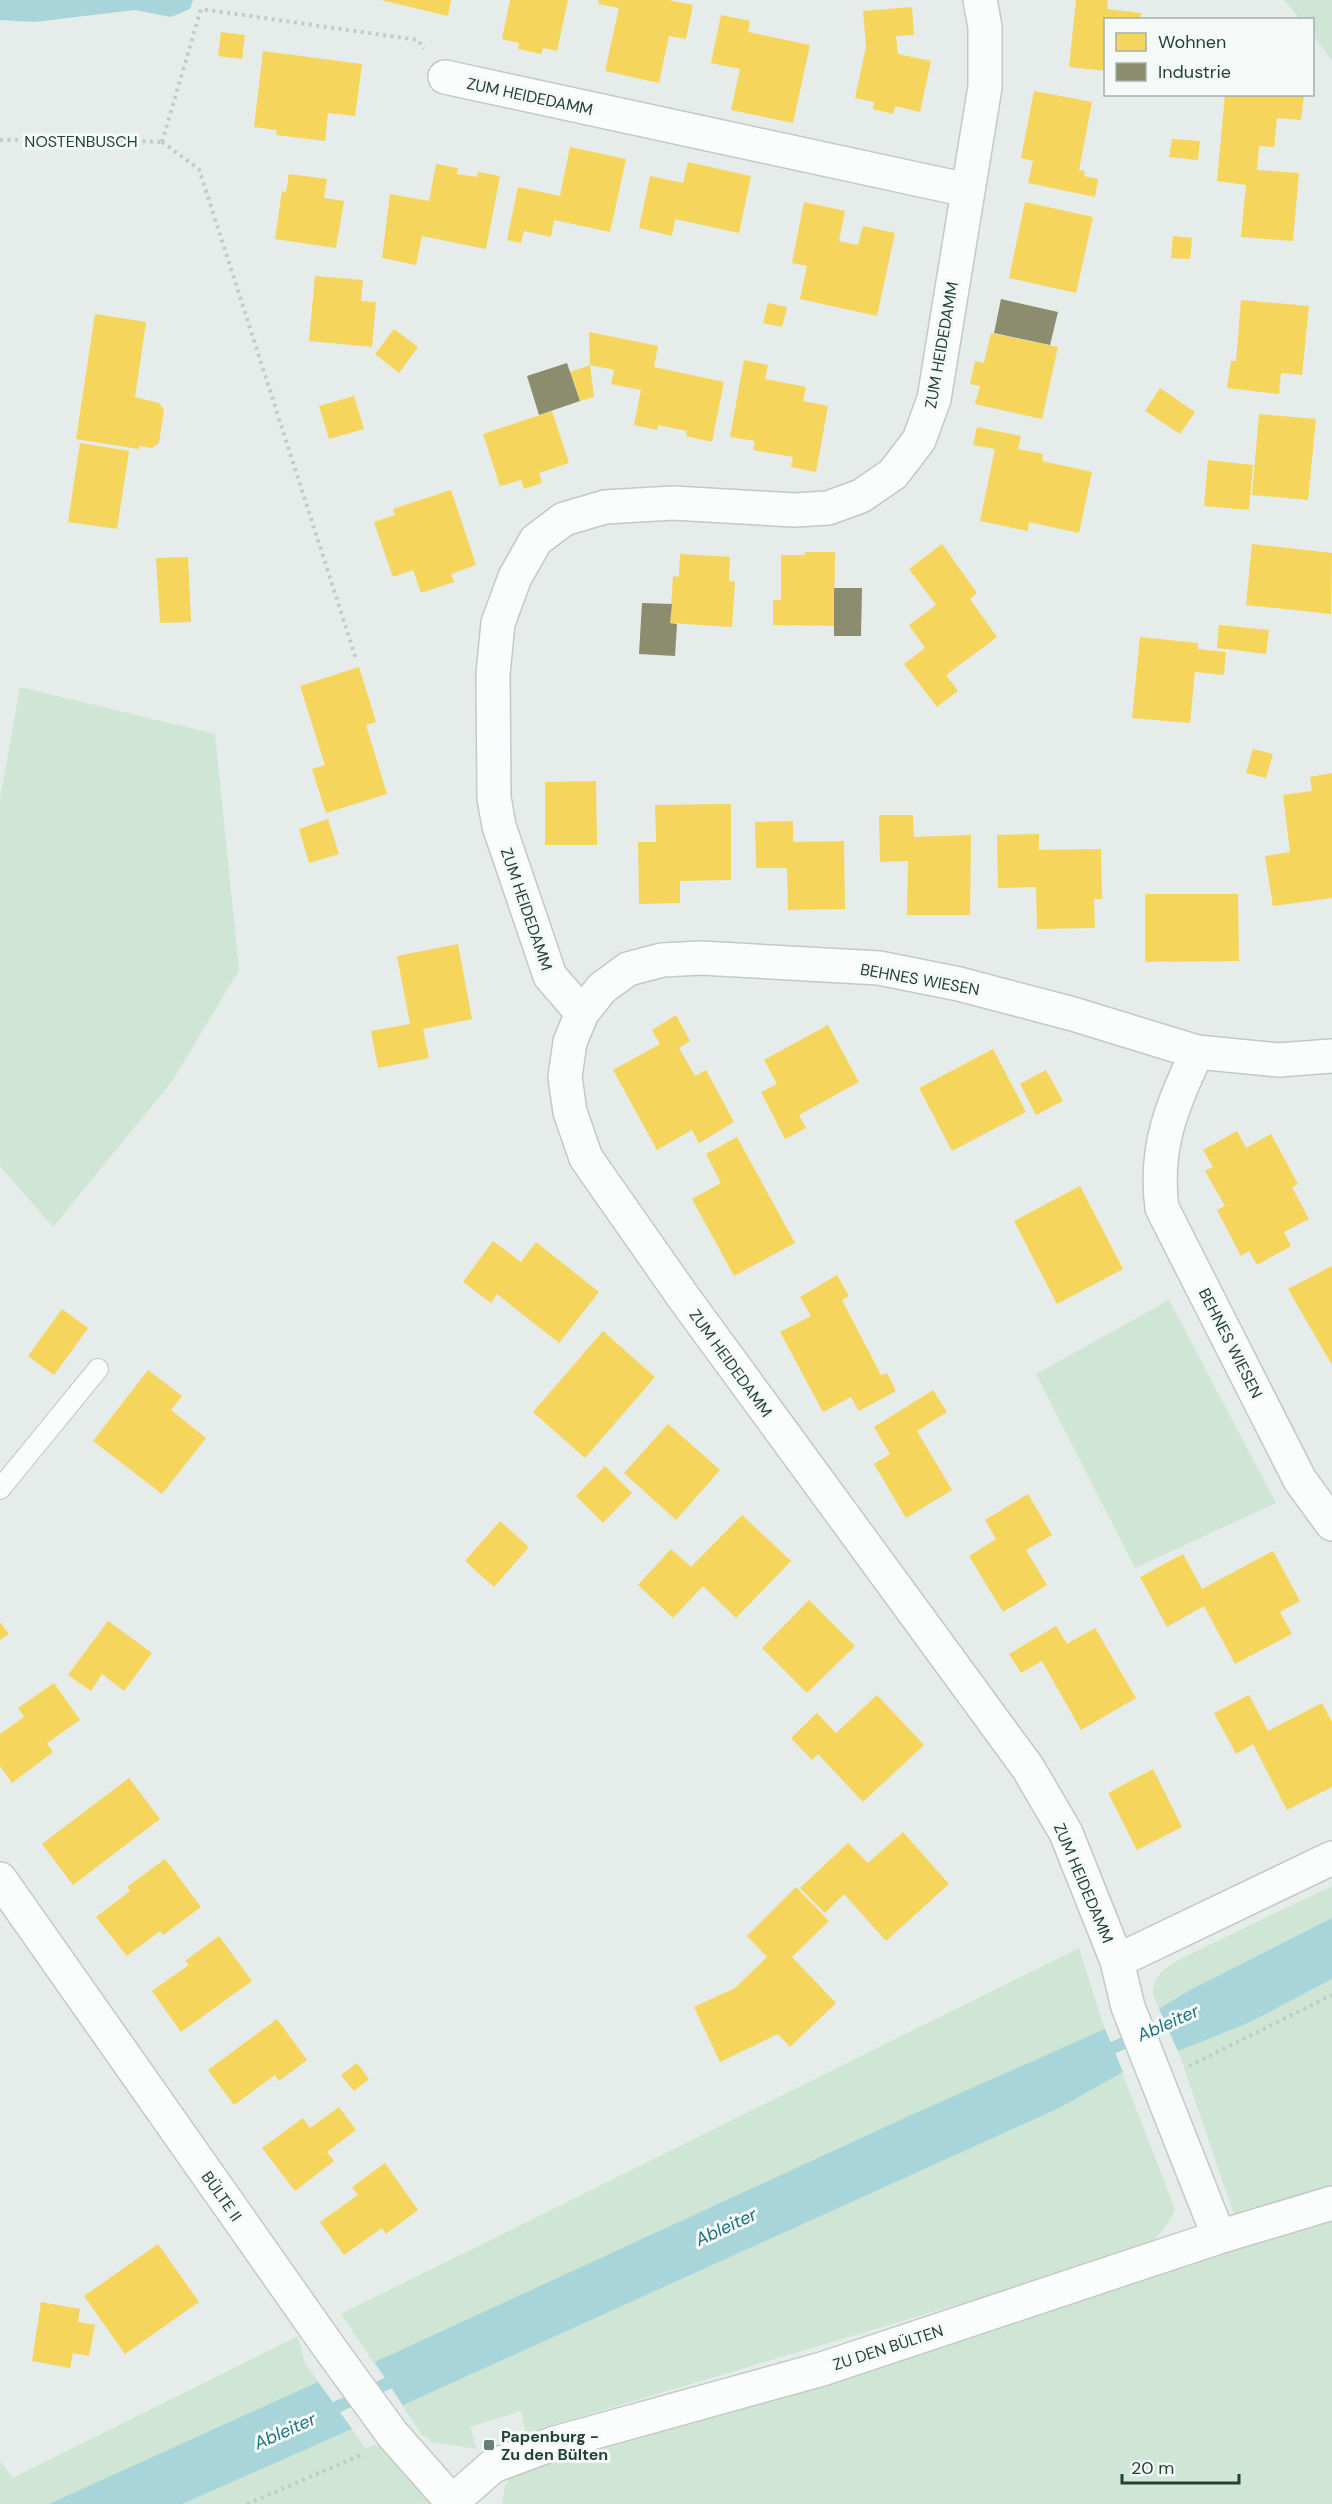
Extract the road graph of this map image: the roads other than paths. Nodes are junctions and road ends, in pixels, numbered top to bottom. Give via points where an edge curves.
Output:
1 (980, 0) edge
2 (445, 77) road end
3 (967, 190) junction
4 (582, 1013) junction
5 (1197, 1052) junction
6 (1332, 1056) edge
7 (98, 1368) dead end
8 (0, 1489) edge
9 (1332, 1524) edge
10 (1332, 1858) edge
11 (0, 1879) edge
12 (1117, 1961) junction
13 (1332, 2203) edge
14 (1219, 2237) junction
15 (453, 2503) edge

1 - 3 street, ZUM HEIDEDAMM via 985,27 985,87
2 - 3 street, ZUM HEIDEDAMM
3 - 4 street, ZUM HEIDEDAMM via 934,399 920,440 894,474 861,496 828,508 794,510 673,503 605,507 564,519 536,540 515,577 498,622 493,674 494,798 499,826 550,976
4 - 5 street, BEHNES WIESEN via 602,988 628,969 662,960 701,958 879,968 959,984
4 - 12 street, ZUM HEIDEDAMM via 570,1042 565,1077 570,1112 586,1158 1028,1768 1066,1833
5 - 6 street, BEHNES WIESEN via 1279,1060
5 - 9 street, BEHNES WIESEN via 1161,1143 1158,1180 1162,1208 1300,1480
7 - 8 lane
10 - 12 street, ZUM HEIDEDAMM
11 - 15 street, BÜLTE II via 331,2350 402,2445
12 - 14 street, ZUM HEIDEDAMM via 1128,2007
13 - 14 street, ZU DEN BÜLTEN
14 - 15 street, ZU DEN BÜLTEN via 822,2369 555,2443 493,2466

